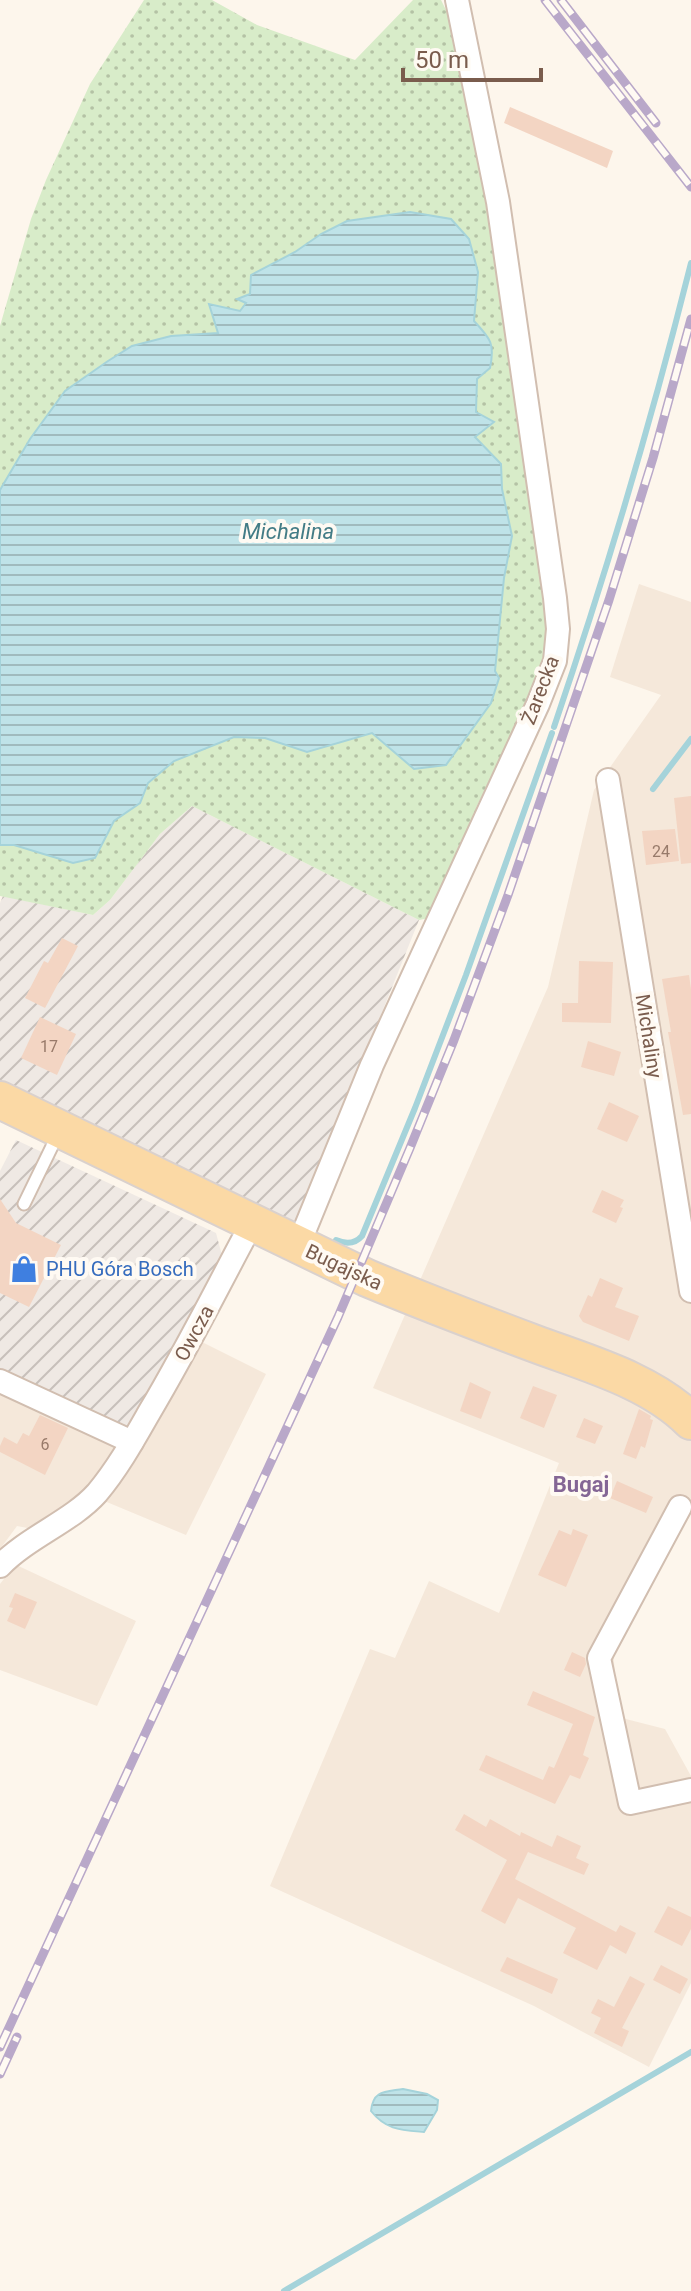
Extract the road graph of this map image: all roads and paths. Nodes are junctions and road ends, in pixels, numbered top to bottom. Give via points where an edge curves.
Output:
1 (457, 0) edge
2 (608, 780) dead end
3 (0, 1100) edge
4 (61, 1129) junction
5 (24, 1204) dead end
6 (252, 1223) junction
7 (298, 1246) junction
8 (691, 1291) edge
9 (0, 1381) edge
10 (690, 1418) edge
11 (132, 1442) junction
12 (680, 1507) dead end
13 (0, 1566) edge
14 (691, 1790) edge

1 - 7 street, Żarecka via 498,202 555,598 555,661 372,1065
2 - 8 street, Michaliny
3 - 4 main road, Bugajska
4 - 5 lane
4 - 6 main road, Bugajska
6 - 7 main road, Bugajska
6 - 11 street, Owcza
7 - 10 main road, Bugajska via 417,1299 601,1369 668,1401
9 - 11 street
11 - 13 street, Owcza via 95,1495
12 - 14 street via 599,1658 630,1803

